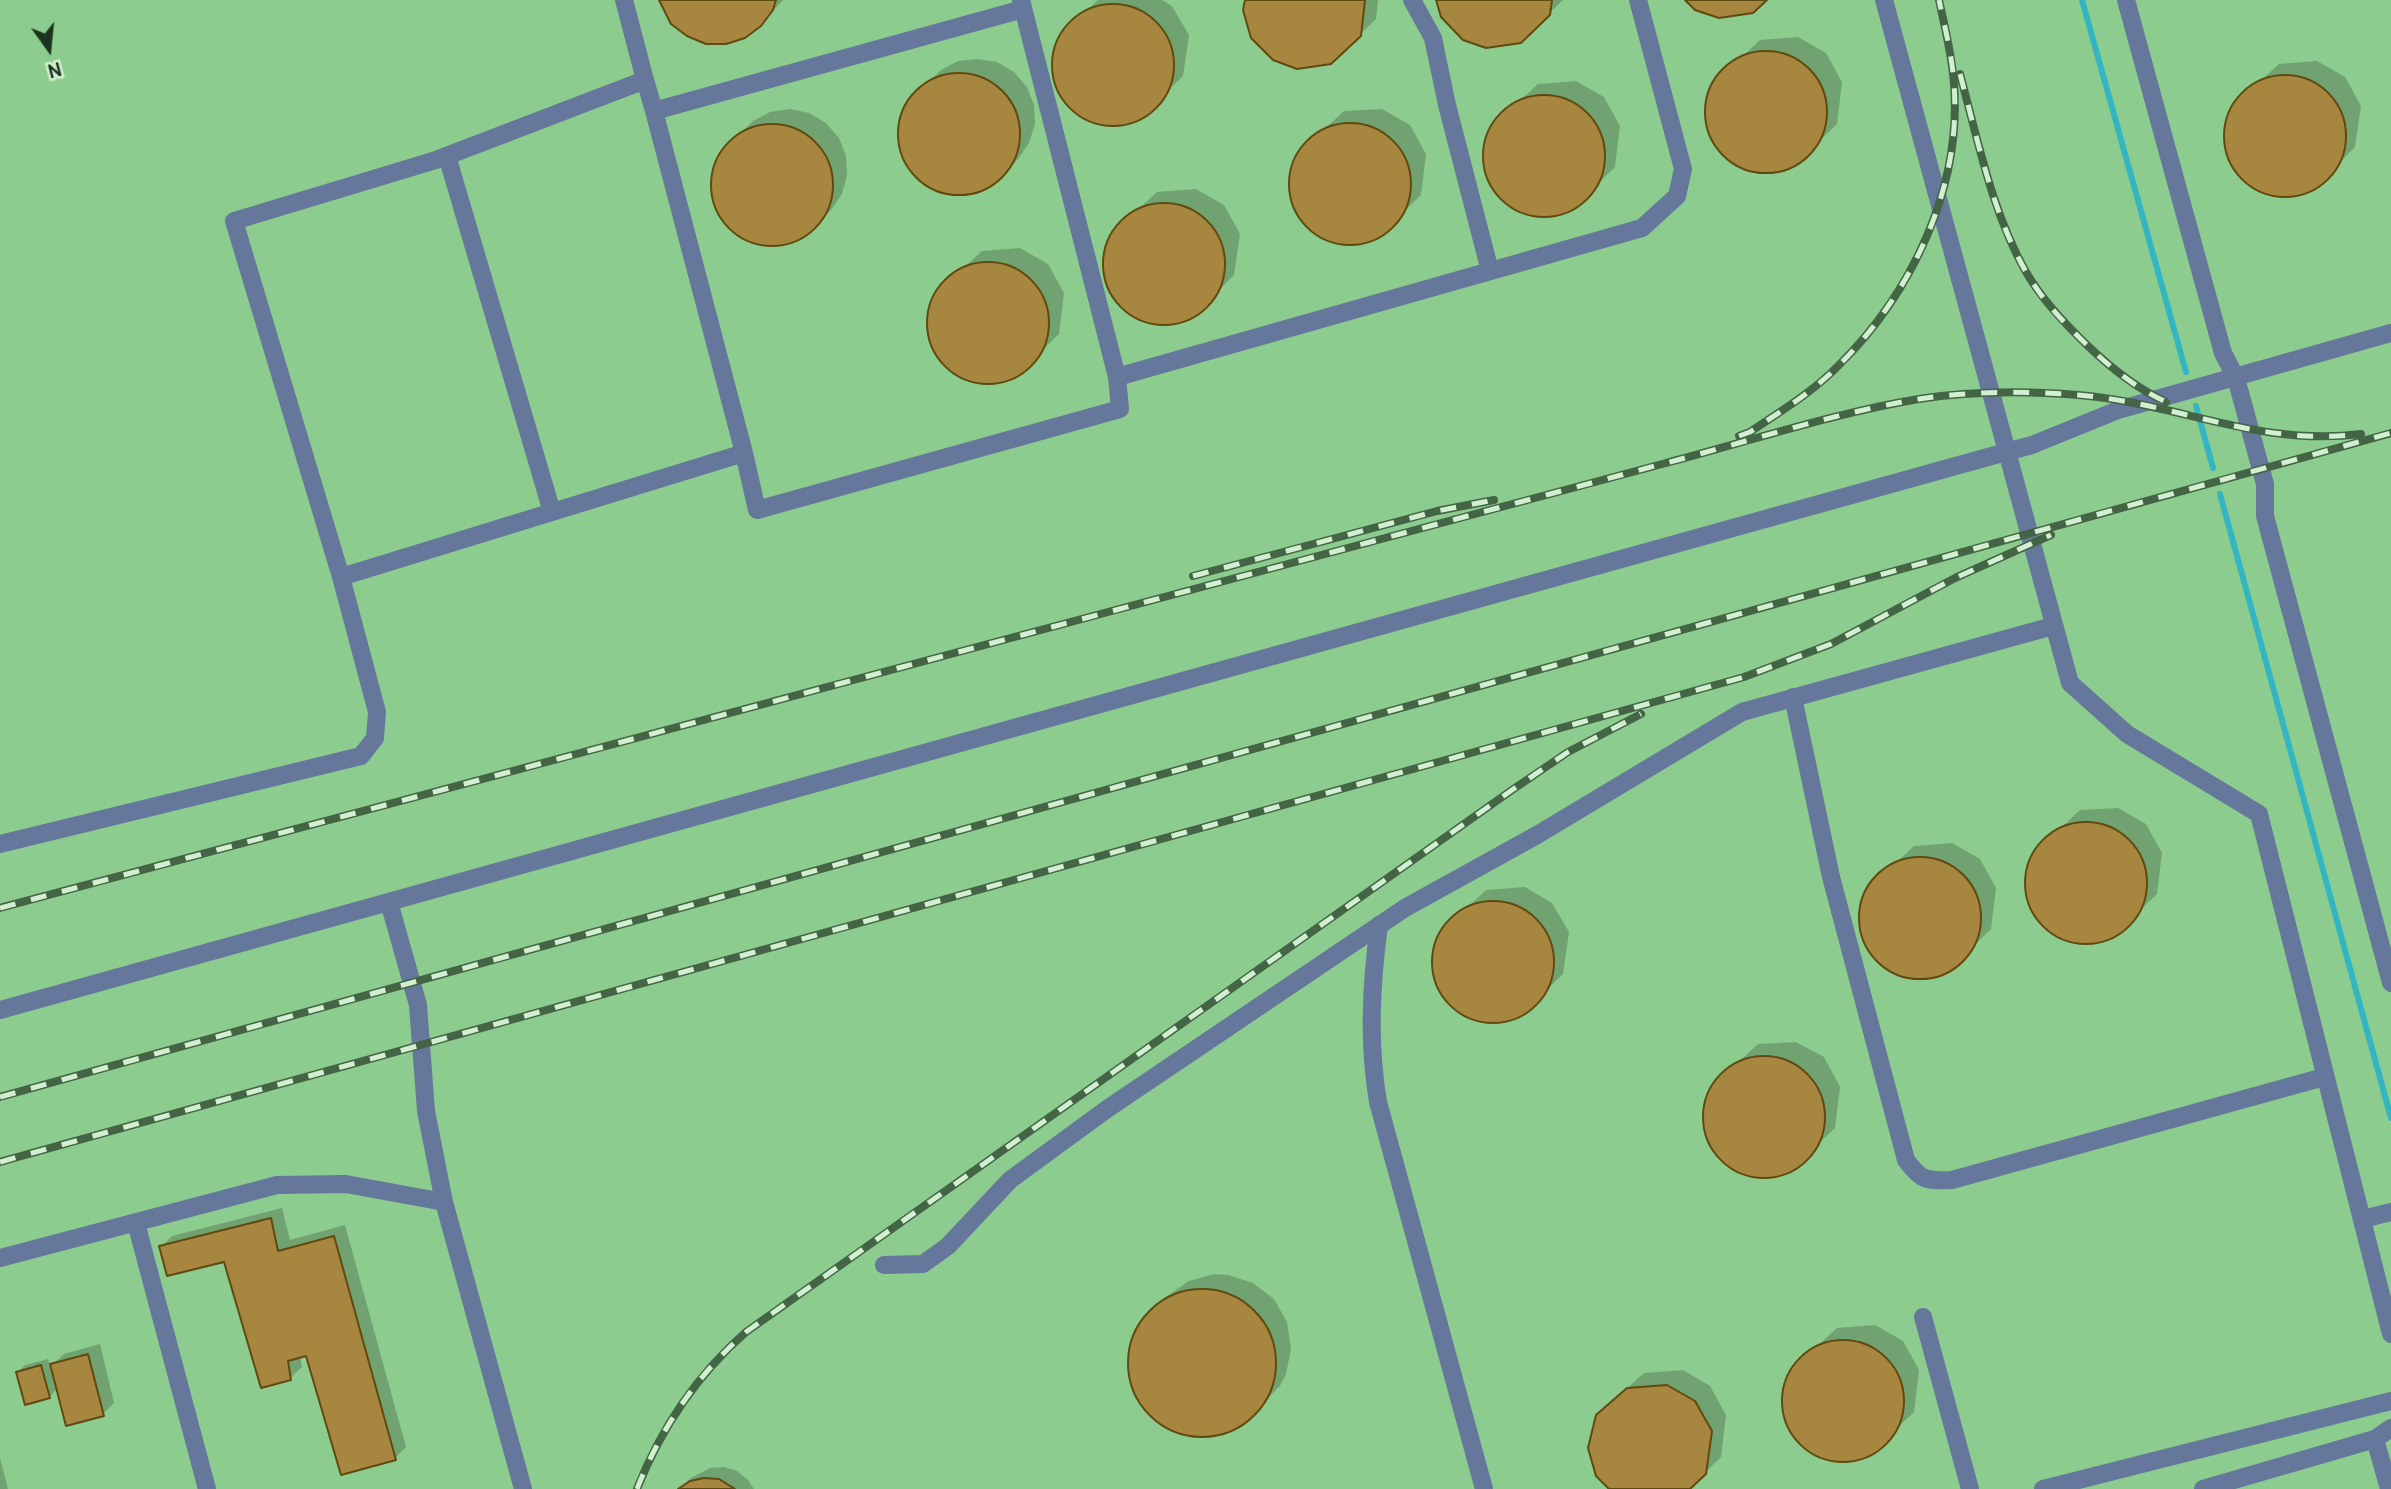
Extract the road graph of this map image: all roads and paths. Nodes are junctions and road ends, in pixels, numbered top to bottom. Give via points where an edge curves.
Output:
1 (624, 0) edge
2 (1412, 0) edge
3 (1638, 0) edge
4 (1884, 0) edge
5 (2126, 0) edge
6 (1022, 4) edge
7 (645, 80) junction
8 (654, 111) junction
9 (447, 156) junction
10 (1490, 271) junction
11 (2391, 332) edge
12 (1117, 377) junction
13 (2236, 378) junction
14 (744, 453) junction
15 (2006, 453) junction
16 (552, 512) junction
17 (341, 577) junction
18 (2053, 626) junction
19 (1793, 697) junction
20 (0, 844) edge
21 (389, 902) junction
22 (1379, 925) junction
23 (2391, 983) edge
24 (0, 1010) edge
25 (2324, 1077) junction
26 (444, 1202) junction
27 (2391, 1212) edge
28 (2363, 1219) junction
29 (136, 1223) junction
30 (0, 1258) edge
31 (884, 1265) dead end
32 (1923, 1317) dead end
33 (2391, 1334) edge
34 (2391, 1401) edge
35 (2391, 1428) edge
36 (2375, 1439) junction
37 (207, 1489) edge
38 (523, 1489) edge
39 (1484, 1489) edge
40 (1970, 1489) edge
41 (2043, 1489) edge
42 (2203, 1489) edge
43 (2389, 1489) edge

1 - 7 lane
2 - 10 lane via 1433,38
3 - 10 lane via 1683,169 1677,196 1642,228
4 - 15 lane
5 - 13 lane via 2223,353
6 - 8 lane
6 - 12 lane
7 - 8 lane
7 - 9 lane
8 - 14 lane
9 - 16 lane
9 - 17 lane via 234,221
10 - 12 lane
11 - 13 lane
12 - 14 lane via 1120,409 757,510
13 - 15 lane via 2118,410
13 - 23 lane via 2265,484 2265,516
14 - 16 lane
15 - 18 lane
15 - 21 lane
16 - 17 lane
17 - 20 lane via 377,712 375,738 361,756
18 - 19 lane
18 - 25 lane via 2070,683 2127,734 2259,814
19 - 22 lane via 1742,712
19 - 25 lane via 1858,980 1906,1160 1921,1177 1952,1180
21 - 24 lane
21 - 26 lane via 418,1005 426,1111
22 - 31 lane via 1010,1180 948,1246 923,1264
22 - 39 lane via 1371,1011 1371,1062 1378,1102
25 - 28 lane
26 - 29 lane via 345,1184 277,1185
26 - 38 lane
27 - 28 lane
28 - 33 lane
29 - 30 lane
29 - 37 lane
32 - 40 lane
34 - 41 lane
35 - 36 lane
36 - 42 lane
36 - 43 lane

